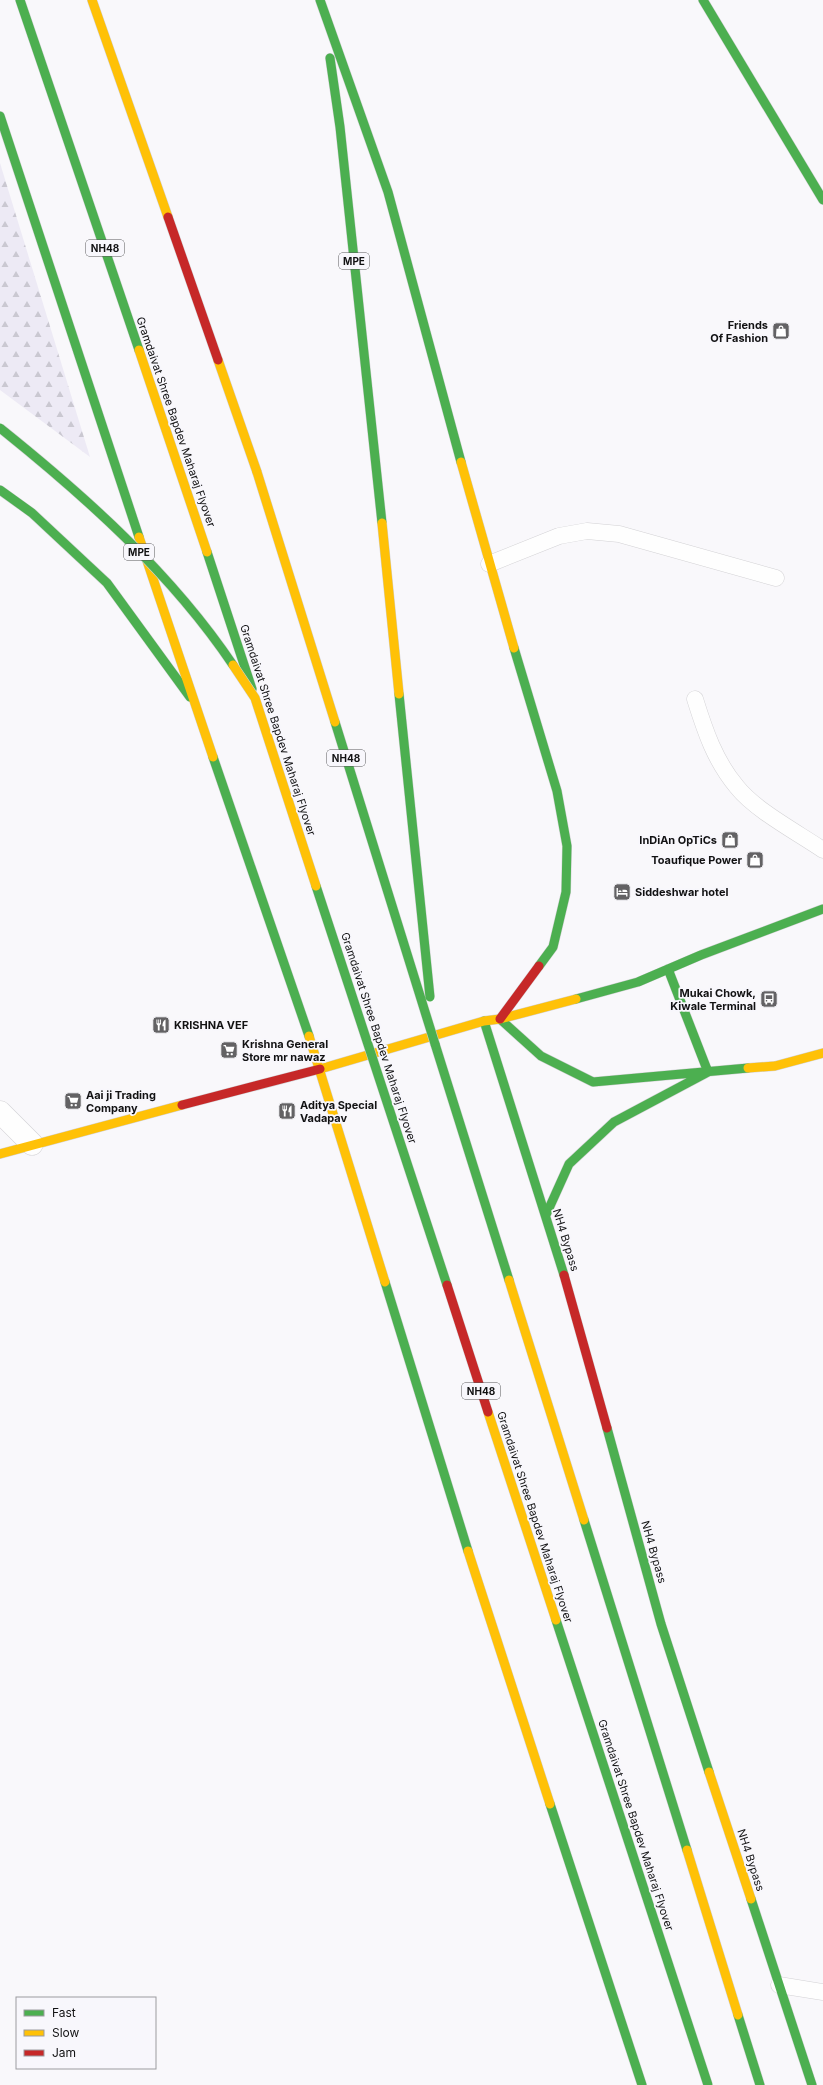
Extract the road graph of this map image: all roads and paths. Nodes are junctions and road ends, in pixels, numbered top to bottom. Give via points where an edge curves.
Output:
1 (20, 0) edge
2 (92, 0) edge
3 (319, 0) edge
4 (703, 0) edge
5 (0, 116) edge
6 (823, 200) edge
7 (0, 428) edge
8 (0, 490) edge
9 (489, 564) junction
10 (776, 578) dead end
11 (255, 698) junction
12 (695, 699) dead end
13 (194, 702) junction
14 (823, 850) edge
15 (823, 909) edge
16 (668, 969) junction
17 (500, 1019) junction
18 (484, 1021) junction
19 (435, 1044) junction
20 (823, 1053) edge
21 (320, 1069) junction
22 (708, 1072) junction
23 (0, 1112) edge
24 (32, 1144) junction
25 (0, 1154) edge
26 (546, 1215) junction
27 (779, 1985) junction
28 (823, 1992) edge
29 (642, 2085) edge
30 (708, 2085) edge
31 (760, 2085) edge
32 (812, 2085) edge

1 - 11 main road, Gramdaivat Shree Bapdev Maharaj Flyover / NH48, bridge via 189,495
2 - 19 main road, NH48, bridge via 257,472
3 - 9 main road via 388,192
3 - 19 main road, MPE, bridge via 340,127
4 - 6 main road
5 - 13 main road
7 - 11 main road, MPE, bridge via 62,477 155,568 210,631
8 - 13 main road via 32,513 108,583
9 - 10 lane via 559,536 587,531 619,534
9 - 17 main road via 557,791 567,846 566,892 553,947
11 - 30 main road, Gramdaivat Shree Bapdev Maharaj Flyover / NH48, bridge
12 - 14 lane via 706,735 718,760 737,788 768,814
13 - 21 main road
15 - 16 main road
16 - 17 main road via 638,982
16 - 22 main road
17 - 18 main road
17 - 22 main road via 541,1056 593,1082
18 - 21 main road
18 - 26 main road, NH4 Bypass
19 - 31 main road, NH48
20 - 22 main road via 775,1066
21 - 24 main road
21 - 29 main road via 455,1512
22 - 26 main road via 614,1122 570,1164
23 - 24 street
24 - 25 main road
26 - 27 main road, NH4 Bypass via 662,1624
27 - 28 lane
27 - 32 main road, NH4 Bypass

